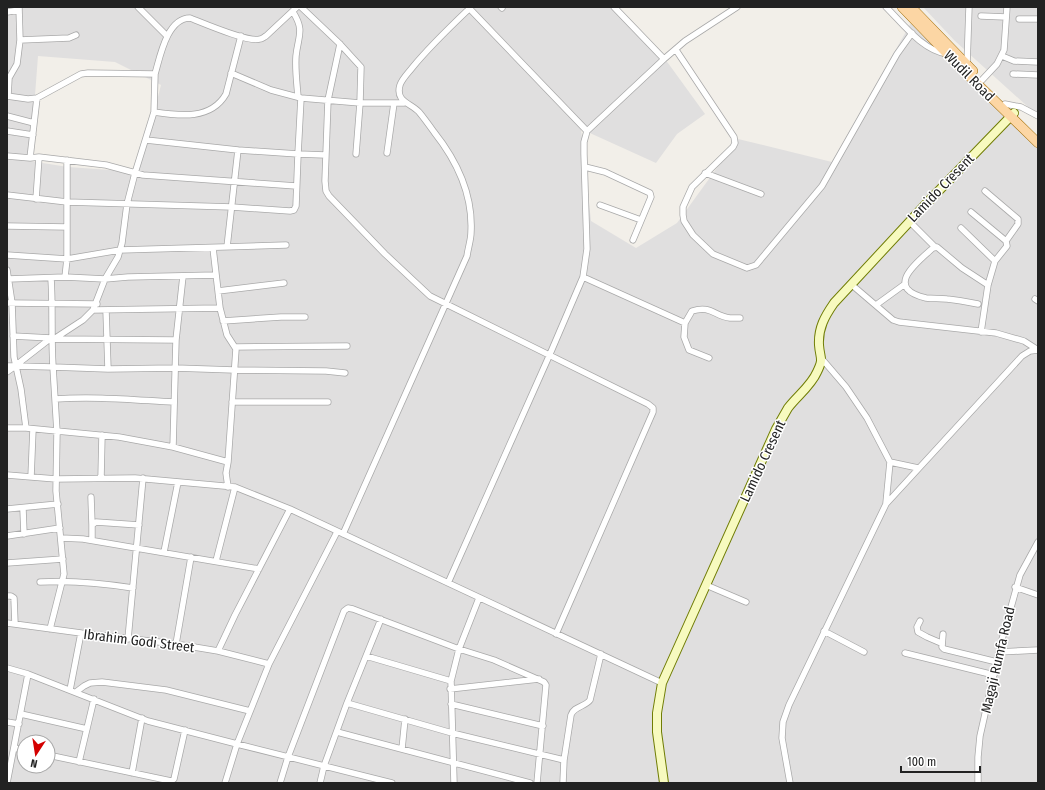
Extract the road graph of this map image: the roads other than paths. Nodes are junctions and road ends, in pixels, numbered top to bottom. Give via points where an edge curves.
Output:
1 (138, 7) edge
2 (301, 7) edge
3 (614, 7) edge
4 (737, 7) edge
5 (886, 7) edge
6 (902, 7) edge
7 (969, 7) edge
8 (1007, 7) edge
9 (468, 8) edge
10 (19, 9) edge
11 (295, 9) edge
12 (910, 11) edge
13 (7, 12) edge
14 (981, 16) dead end
15 (1006, 17) junction
16 (1019, 19) dead end
17 (1038, 19) edge
18 (901, 22) junction
19 (912, 33) junction
20 (76, 35) dead end
21 (167, 36) junction
22 (240, 36) junction
23 (20, 40) junction
24 (340, 44) junction
25 (676, 50) junction
26 (948, 54) junction
27 (1002, 56) junction
28 (664, 59) junction
29 (1038, 62) edge
30 (967, 65) junction
31 (231, 73) junction
32 (155, 74) junction
33 (1013, 74) dead end
34 (1038, 75) edge
35 (982, 80) junction
36 (8, 96) edge
37 (299, 97) junction
38 (37, 98) junction
39 (328, 100) junction
40 (360, 103) junction
41 (394, 103) junction
42 (404, 103) junction
43 (1005, 104) junction
44 (154, 112) junction
45 (1012, 115) junction
46 (7, 116) edge
47 (1038, 116) edge
48 (34, 123) junction
49 (7, 131) edge
50 (587, 131) junction
51 (33, 135) junction
52 (1038, 135) edge
53 (146, 140) junction
54 (1038, 143) edge
55 (238, 150) junction
56 (386, 153) dead end
57 (298, 154) junction
58 (356, 154) dead end
59 (325, 155) junction
60 (7, 156) edge
61 (30, 158) junction
62 (39, 158) junction
63 (67, 160) junction
64 (585, 168) junction
65 (135, 173) junction
66 (705, 173) junction
67 (234, 182) junction
68 (296, 186) junction
69 (985, 191) dead end
70 (761, 194) dead end
71 (7, 195) edge
72 (36, 199) junction
73 (67, 202) junction
74 (127, 204) junction
75 (600, 206) dead end
76 (232, 207) junction
77 (971, 212) dead end
78 (642, 220) junction
79 (910, 222) junction
80 (7, 226) edge
81 (67, 227) junction
82 (961, 228) dead end
83 (633, 240) dead end
84 (1006, 240) junction
85 (286, 245) dead end
86 (227, 247) junction
87 (935, 247) junction
88 (213, 248) junction
89 (120, 250) junction
90 (7, 255) edge
91 (68, 259) junction
92 (995, 261) junction
93 (7, 270) edge
94 (216, 275) junction
95 (183, 276) junction
96 (65, 277) junction
97 (583, 277) junction
98 (51, 278) junction
99 (8, 279) junction
100 (105, 279) junction
101 (284, 283) dead end
102 (852, 284) junction
103 (905, 284) junction
104 (988, 285) junction
105 (218, 291) junction
106 (9, 303) edge
107 (53, 303) junction
108 (97, 304) junction
109 (445, 304) junction
110 (978, 304) dead end
111 (876, 305) junction
112 (220, 308) junction
113 (180, 309) junction
114 (93, 310) junction
115 (106, 310) junction
116 (305, 317) dead end
117 (740, 318) dead end
118 (223, 321) junction
119 (685, 322) junction
120 (981, 332) junction
121 (13, 336) junction
122 (53, 338) junction
123 (108, 338) junction
124 (176, 340) junction
125 (347, 346) dead end
126 (235, 347) junction
127 (1038, 350) edge
128 (550, 354) junction
129 (709, 358) dead end
130 (822, 359) junction
131 (7, 366) edge
132 (15, 366) junction
133 (53, 366) junction
134 (175, 368) junction
135 (108, 369) junction
136 (234, 370) junction
137 (7, 372) edge
138 (345, 373) dead end
139 (55, 399) junction
140 (174, 402) junction
141 (232, 402) junction
142 (328, 402) dead end
143 (7, 428) edge
144 (26, 428) junction
145 (33, 429) junction
146 (57, 432) junction
147 (102, 435) junction
148 (173, 447) junction
149 (228, 462) junction
150 (890, 462) junction
151 (918, 468) junction
152 (7, 474) edge
153 (31, 477) junction
154 (102, 478) junction
155 (143, 478) junction
156 (56, 479) junction
157 (178, 482) junction
158 (228, 487) junction
159 (235, 487) junction
160 (91, 497) dead end
161 (58, 504) junction
162 (886, 504) junction
163 (23, 509) junction
164 (290, 509) junction
165 (7, 510) edge
166 (92, 525) junction
167 (139, 525) junction
168 (60, 528) junction
169 (340, 533) junction
170 (24, 534) junction
171 (7, 536) edge
172 (61, 538) junction
173 (92, 540) junction
174 (1038, 542) edge
175 (137, 549) junction
176 (164, 552) junction
177 (191, 557) junction
178 (63, 559) junction
179 (216, 561) junction
180 (7, 563) edge
181 (258, 569) junction
182 (63, 580) junction
183 (40, 582) dead end
184 (448, 583) junction
185 (706, 585) junction
186 (1015, 587) junction
187 (134, 588) junction
188 (1038, 595) edge
189 (7, 596) edge
190 (479, 598) junction
191 (746, 602) dead end
192 (381, 619) junction
193 (920, 621) dead end
194 (7, 623) edge
195 (15, 624) junction
196 (50, 629) junction
197 (824, 631) junction
198 (81, 633) junction
199 (556, 634) junction
200 (943, 634) dead end
201 (128, 639) junction
202 (941, 643) junction
203 (176, 644) junction
204 (459, 649) junction
205 (1038, 650) edge
206 (218, 651) junction
207 (864, 652) dead end
208 (999, 652) junction
209 (905, 653) dead end
210 (601, 654) junction
211 (366, 656) junction
212 (997, 662) junction
213 (269, 664) junction
214 (7, 668) edge
215 (28, 674) junction
216 (994, 675) junction
217 (539, 679) junction
218 (451, 681) junction
219 (662, 682) junction
220 (450, 690) junction
221 (73, 691) junction
222 (94, 700) junction
223 (347, 703) junction
224 (451, 704) junction
225 (250, 710) junction
226 (20, 714) junction
227 (142, 718) junction
228 (405, 719) junction
229 (7, 722) edge
230 (19, 724) junction
231 (543, 726) junction
232 (87, 729) junction
233 (185, 730) junction
234 (337, 732) junction
235 (452, 732) junction
236 (237, 744) junction
237 (15, 748) joint
238 (402, 749) junction
239 (540, 755) junction
240 (56, 757) edge
241 (288, 757) junction
242 (564, 760) junction
243 (79, 762) junction
244 (454, 763) junction
245 (324, 766) junction
246 (132, 774) junction
247 (171, 782) edge
248 (7, 783) edge
249 (225, 783) edge
250 (280, 783) edge
251 (320, 783) edge
252 (392, 783) edge
253 (454, 783) edge
254 (530, 783) edge
255 (537, 783) edge
256 (563, 783) edge
257 (664, 783) edge
258 (790, 783) edge
259 (978, 783) edge

1 - 21 street
2 - 24 street
3 - 28 street
4 - 25 street via 692,36
5 - 18 street
6 - 12 main road, Wudil Road
7 - 30 street
8 - 15 street
9 - 42 street via 426,51 403,80 400,94
9 - 50 street
10 - 13 street
10 - 23 street
11 - 22 street via 260,39
11 - 37 street via 300,25 296,55
12 - 18 street
12 - 26 main road, Wudil Road
12 - 30 main road, Wudil Road
14 - 15 street
15 - 27 street
16 - 17 street
18 - 19 street
19 - 26 street via 932,50
19 - 66 street via 897,54 822,186 756,265 746,268 712,254 693,235 684,221 683,207 687,197
20 - 23 street via 69,38
21 - 22 street via 181,20 190,18
21 - 32 street
22 - 31 street
23 - 36 street via 17,64 10,78
24 - 39 street
24 - 40 street via 361,67
25 - 28 street
25 - 66 street via 734,137 733,147
26 - 45 main road, Wudil Road
27 - 29 street via 1014,61
27 - 35 street
28 - 50 street
30 - 35 main road, Wudil Road
31 - 37 street via 271,90
31 - 44 street via 222,101 207,111 186,116
32 - 38 street via 81,74
32 - 44 street
33 - 34 street
35 - 43 main road, Wudil Road
36 - 38 street
37 - 39 street
37 - 57 street
38 - 48 street
39 - 40 street
39 - 59 street
40 - 41 street
40 - 58 street
41 - 42 street
41 - 56 street
42 - 109 street via 420,113 441,140 456,164 471,208 471,233 467,256
43 - 45 main road, Wudil Road
43 - 47 street via 1021,107
44 - 53 street
45 - 52 main road, Wudil Road
45 - 54 main road, Wudil Road
45 - 79 street, Lamido Cresent
46 - 48 street
48 - 51 street
49 - 51 street
50 - 64 street via 584,142
51 - 61 street
53 - 55 street
53 - 65 street
55 - 57 street
55 - 67 street
57 - 59 street
57 - 68 street
59 - 109 street via 326,192 329,196 385,254 427,293
60 - 61 street
61 - 62 street
62 - 63 street
62 - 72 street
63 - 65 street via 106,165
63 - 73 street
64 - 78 street via 605,172 650,193 651,197
64 - 97 street via 587,249
65 - 67 street
65 - 74 street
66 - 70 street
67 - 68 street
67 - 76 street
68 - 76 street via 294,210
69 - 84 street via 1018,219 1018,224
71 - 72 street
72 - 73 street
73 - 74 street
73 - 81 street
74 - 76 street
74 - 89 street
75 - 78 street
76 - 86 street
77 - 84 street
78 - 83 street
79 - 87 street
79 - 102 street, Lamido Cresent
80 - 81 street
81 - 91 street
82 - 92 street
84 - 92 street via 1007,246
85 - 86 street
86 - 88 street
87 - 103 street via 913,266
87 - 104 street
88 - 89 street
88 - 94 street
89 - 91 street
89 - 100 street
90 - 91 street
91 - 96 street
92 - 104 street
93 - 99 street
94 - 95 street
94 - 105 street
95 - 100 street
95 - 113 street
96 - 98 street
96 - 100 street
97 - 119 street
97 - 128 street
98 - 99 street
98 - 107 street
99 - 106 street
100 - 108 street
101 - 105 street
102 - 111 street
102 - 130 street, Lamido Cresent via 825,316 820,330 819,346
103 - 110 street via 911,294
103 - 111 street
104 - 120 street
105 - 112 street
106 - 107 street
106 - 121 street
107 - 108 street
107 - 122 street
108 - 114 street
109 - 128 street
109 - 169 street
111 - 120 street via 899,322
112 - 113 street
112 - 118 street
113 - 115 street
113 - 124 street
114 - 115 street
114 - 122 street
115 - 123 street
116 - 118 street
117 - 119 street via 729,318 699,309 692,311
118 - 126 street via 227,335
119 - 129 street via 684,337 689,350
120 - 127 street via 1012,337
121 - 122 street
121 - 132 street
122 - 123 street
122 - 132 street
122 - 133 street
123 - 124 street
123 - 135 street
124 - 134 street
125 - 126 street
126 - 136 street
127 - 151 street via 1022,356
128 - 184 street
128 - 199 street via 648,404 653,412
130 - 150 street via 846,387 867,418
130 - 185 street, Lamido Cresent via 809,386 789,408 776,429
131 - 132 street
132 - 133 street
132 - 137 street
132 - 144 street via 21,388
133 - 135 street
133 - 139 street
134 - 135 street
134 - 136 street
134 - 140 street
136 - 138 street
136 - 141 street
139 - 140 street via 105,398
139 - 146 street
140 - 148 street
141 - 142 street
141 - 149 street
143 - 144 street
144 - 145 street
145 - 146 street
145 - 153 street
146 - 147 street
146 - 156 street
147 - 148 street
147 - 154 street
148 - 149 street
149 - 158 street
150 - 151 street
150 - 162 street
151 - 162 street
152 - 153 street
153 - 156 street
154 - 155 street
154 - 156 street
155 - 157 street
155 - 167 street
156 - 161 street
157 - 158 street
157 - 176 street
158 - 159 street
159 - 164 street
159 - 179 street
160 - 166 street
161 - 163 street
161 - 168 street
162 - 197 street
163 - 165 street
163 - 170 street
164 - 169 street
164 - 181 street
166 - 167 street via 96,522
166 - 173 street
167 - 175 street
168 - 170 street
168 - 172 street
169 - 184 street
169 - 213 street
170 - 171 street
172 - 173 street
172 - 178 street
173 - 175 street
174 - 186 street, Magaji Rumfa Road
175 - 176 street
175 - 187 street
176 - 177 street
177 - 179 street
177 - 203 street
178 - 180 street
178 - 182 street
179 - 181 street
181 - 206 street
182 - 183 street
182 - 187 street
182 - 196 street
184 - 190 street
185 - 191 street
185 - 219 street, Lamido Cresent
186 - 188 street
186 - 208 street, Magaji Rumfa Road
187 - 201 street
189 - 195 street via 14,598
190 - 199 street
190 - 204 street
192 - 204 street
192 - 211 street
192 - 241 street via 353,609 348,608 344,611
193 - 202 street via 918,632
194 - 195 street, Ibrahim Godi Street
195 - 196 street, Ibrahim Godi Street
196 - 198 street, Ibrahim Godi Street
197 - 207 street
197 - 258 street via 783,722 782,738
198 - 201 street, Ibrahim Godi Street
198 - 221 street
199 - 210 street
200 - 202 street
201 - 203 street, Ibrahim Godi Street
202 - 212 street via 944,649
203 - 206 street, Ibrahim Godi Street
204 - 217 street
204 - 218 street
205 - 208 street
206 - 213 street, Ibrahim Godi Street
208 - 212 street, Magaji Rumfa Road
209 - 216 street
210 - 219 street
210 - 242 street via 590,700 575,709 571,715
211 - 218 street
211 - 223 street
212 - 216 street, Magaji Rumfa Road
213 - 225 street
214 - 215 street
215 - 221 street
215 - 226 street
216 - 259 street, Magaji Rumfa Road via 980,736
217 - 220 street
217 - 231 street via 546,685
218 - 220 street
219 - 257 street, Lamido Cresent via 657,732
220 - 224 street
221 - 222 street
221 - 225 street via 90,683 102,682 166,690
222 - 227 street
222 - 232 street
223 - 228 street
223 - 234 street
224 - 231 street
224 - 235 street
225 - 236 street
226 - 230 street
226 - 232 street
227 - 233 street
227 - 246 street
228 - 235 street
228 - 238 street
229 - 230 street
230 - 237 street
231 - 239 street
232 - 243 street
233 - 236 street
233 - 247 street via 174,779
234 - 238 street
234 - 245 street
235 - 239 street
235 - 244 street
236 - 241 street
236 - 249 street
237 - 248 street
238 - 244 street
239 - 242 street
239 - 255 street
240 - 243 street
241 - 245 street
241 - 250 street
242 - 256 street
243 - 246 street
244 - 253 street
244 - 254 street
245 - 251 street
245 - 252 street
246 - 247 street

